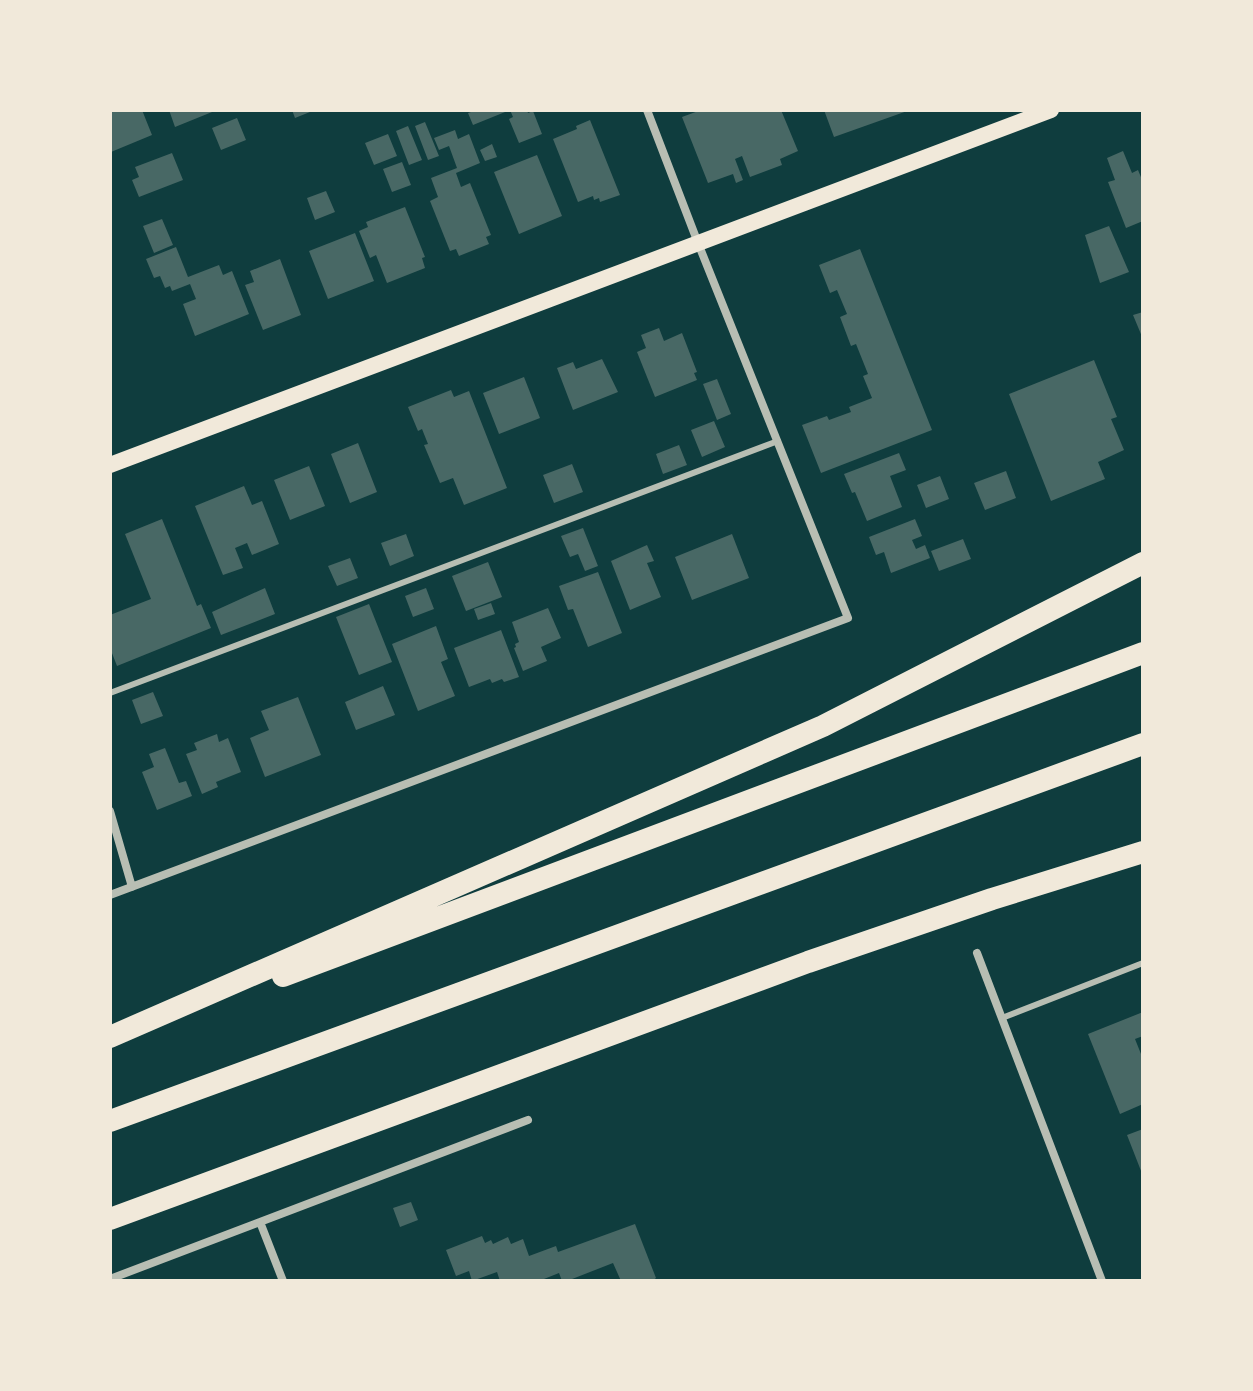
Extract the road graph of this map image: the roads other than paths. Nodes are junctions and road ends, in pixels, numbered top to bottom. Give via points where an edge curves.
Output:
1 (647, 110) edge
2 (1051, 110) edge
3 (698, 243) junction
4 (778, 441) junction
5 (110, 465) edge
6 (1143, 563) edge
7 (1143, 653) edge
8 (110, 693) edge
9 (1143, 744) edge
10 (110, 811) edge
11 (1143, 852) edge
12 (132, 887) junction
13 (110, 895) edge
14 (977, 953) dead end
15 (1143, 963) edge
16 (1002, 1018) junction
17 (110, 1039) edge
18 (528, 1120) dead end
19 (110, 1121) edge
20 (110, 1219) edge
21 (260, 1222) junction
22 (110, 1279) edge
23 (283, 1281) edge
24 (1102, 1281) edge

1 - 3 street
2 - 3 main road
3 - 4 street
3 - 5 main road
4 - 8 lane
4 - 12 street via 848,618
6 - 17 highway via 823,726
7 - 17 highway
9 - 19 highway
10 - 12 street
11 - 20 highway via 838,951
12 - 13 street
14 - 16 street
15 - 16 lane
16 - 24 street
18 - 21 street
21 - 22 street
21 - 23 street

